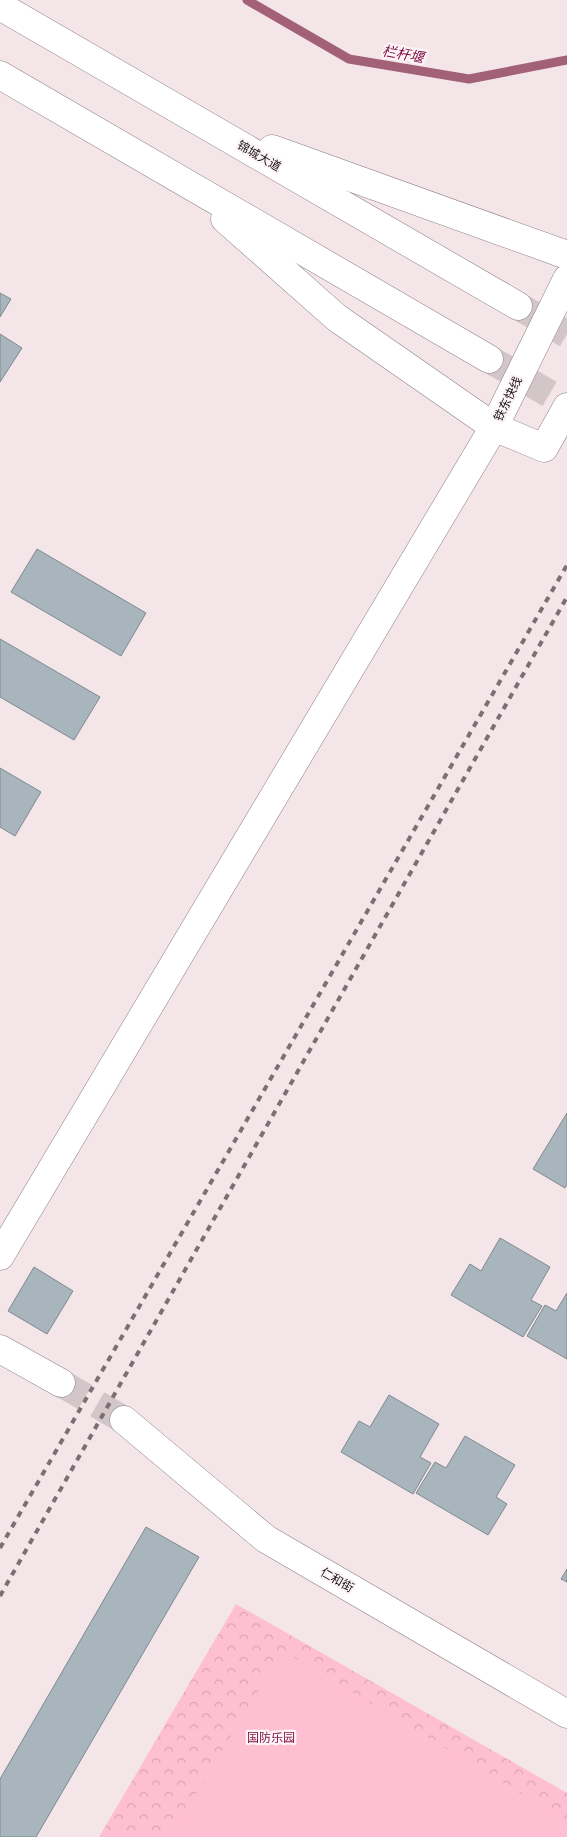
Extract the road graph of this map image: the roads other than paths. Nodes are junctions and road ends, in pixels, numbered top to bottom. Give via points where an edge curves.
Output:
1 (0, 6) edge
2 (0, 75) edge
3 (204, 124) junction
4 (177, 177) junction
5 (567, 255) edge
6 (567, 279) edge
7 (518, 306) tunnel mouth
8 (489, 359) tunnel mouth
9 (567, 407) edge
10 (494, 427) junction
11 (0, 1256) edge
12 (0, 1349) edge
13 (61, 1383) tunnel mouth
14 (124, 1420) tunnel mouth
15 (567, 1714) edge

1 - 3 main road, 锦城大道
2 - 4 main road
3 - 5 main road
3 - 7 main road, 锦城大道
4 - 8 main road
4 - 10 main road via 337,318
6 - 10 main road, 铁东快线
9 - 10 main road, 铁东快线 via 544,448
10 - 11 main road
12 - 13 main road
14 - 15 main road, 仁和街 via 266,1539

